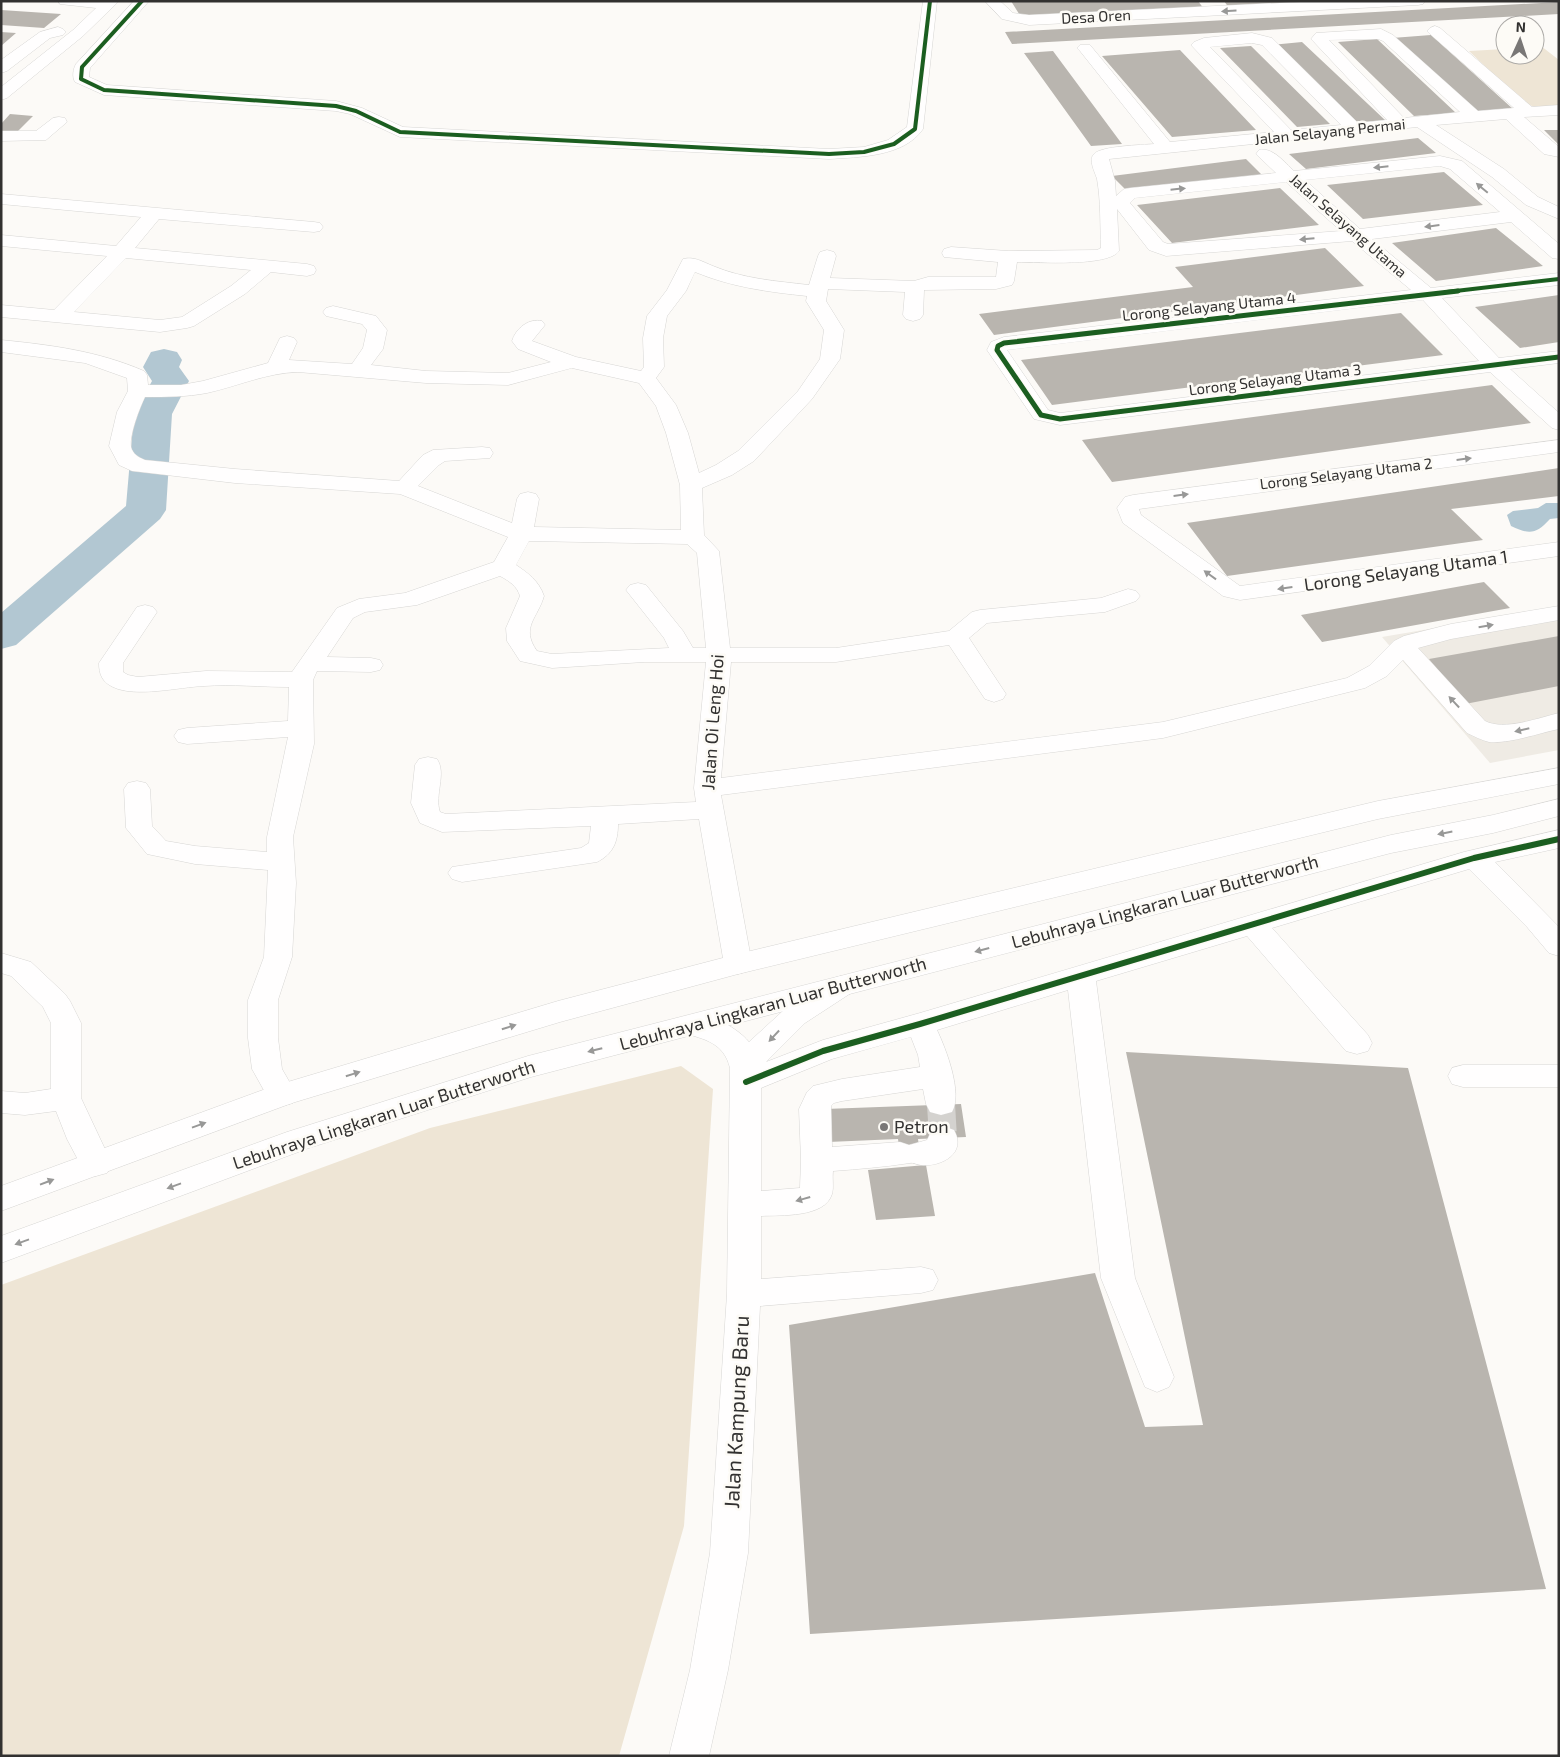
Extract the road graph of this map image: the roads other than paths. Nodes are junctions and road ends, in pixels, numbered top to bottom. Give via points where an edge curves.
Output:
1 (64, 1) edge
2 (142, 1) edge
3 (930, 1) edge
4 (992, 1) edge
5 (1418, 1) edge
6 (111, 3) edge
7 (1435, 31) dead end
8 (78, 33) junction
9 (1085, 48) dead end
10 (1, 68) edge
11 (1, 95) edge
12 (1559, 110) edge
13 (1528, 112) junction
14 (1509, 113) junction
15 (1474, 116) junction
16 (59, 122) dead end
17 (1422, 123) junction
18 (1401, 125) junction
19 (1355, 129) junction
20 (1, 136) edge
21 (1287, 136) junction
22 (1166, 148) junction
23 (1559, 152) edge
24 (1265, 154) dead end
25 (1292, 177) junction
26 (1, 199) edge
27 (54, 203) junction
28 (155, 212) junction
29 (1559, 214) edge
30 (1516, 216) junction
31 (33, 220) dead end
32 (314, 227) dead end
33 (1356, 235) junction
34 (134, 237) junction
35 (4, 243) edge
36 (122, 252) junction
37 (951, 253) dead end
38 (1559, 254) edge
39 (826, 256) dead end
40 (1008, 257) junction
41 (267, 266) junction
42 (307, 270) dead end
43 (1559, 278) edge
44 (915, 286) junction
45 (818, 287) junction
46 (1428, 295) junction
47 (1, 311) edge
48 (333, 312) dead end
49 (913, 315) dead end
50 (58, 318) junction
51 (535, 325) dead end
52 (287, 342) dead end
53 (1, 346) edge
54 (1559, 357) edge
55 (95, 359) junction
56 (571, 362) junction
57 (1494, 365) junction
58 (1, 366) edge
59 (276, 367) junction
60 (357, 370) junction
61 (646, 378) junction
62 (143, 391) junction
63 (1060, 419) joint
64 (1559, 424) edge
65 (1559, 446) edge
66 (482, 453) dead end
67 (691, 485) junction
68 (404, 488) junction
69 (528, 499) dead end
70 (1133, 502) joint
71 (521, 534) junction
72 (693, 537) junction
73 (1559, 549) edge
74 (503, 567) junction
75 (638, 590) dead end
76 (1128, 596) dead end
77 (145, 612) dead end
78 (1559, 613) edge
79 (956, 637) junction
80 (1403, 646) junction
81 (685, 656) junction
82 (719, 656) junction
83 (371, 664) dead end
84 (306, 672) junction
85 (994, 694) dead end
86 (1557, 725) edge
87 (301, 728) junction
88 (187, 736) dead end
89 (428, 765) dead end
90 (1559, 776) edge
91 (137, 789) dead end
92 (708, 799) junction
93 (1559, 807) edge
94 (606, 816) junction
95 (1559, 818) edge
96 (1493, 824) junction
97 (1559, 839) edge
98 (1474, 858) junction
99 (281, 862) junction
100 (462, 873) dead end
101 (1252, 924) junction
102 (1559, 946) edge
103 (1, 963) edge
104 (738, 964) junction
105 (1080, 976) junction
106 (841, 986) junction
107 (920, 1024) junction
108 (693, 1025) junction
109 (1357, 1043) dead end
110 (823, 1051) junction
111 (746, 1072) junction
112 (1463, 1076) dead end
113 (1559, 1076) edge
114 (842, 1090) junction
115 (282, 1095) junction
116 (66, 1098) junction
117 (1, 1102) edge
118 (921, 1148) dead end
119 (817, 1160) junction
120 (96, 1164) junction
121 (1, 1199) edge
122 (744, 1204) junction
123 (1, 1250) edge
124 (921, 1280) dead end
125 (744, 1294) junction
126 (1157, 1377) dead end
127 (689, 1756) edge

1 - 6 main road
2 - 3 main road via 82,67 81,79 104,90 336,106 356,111 400,132 829,154 864,152 894,144 915,129
5 -> 4 main road, Desa Oren via 1028,20 1004,16
6 - 8 main road
7 - 13 main road
8 - 10 main road via 50,32
8 - 11 main road
9 - 22 main road
12 - 13 main road, Jalan Selayang Permai
13 - 14 main road, Jalan Selayang Permai
14 - 15 main road, Jalan Selayang Permai
14 - 23 main road via 1550,150
15 - 17 main road, Jalan Selayang Permai
15 - 18 main road via 1381,34 1321,36 1319,38
16 - 20 main road via 40,136
17 - 18 main road, Jalan Selayang Permai
17 - 29 main road via 1498,173 1532,201
18 - 19 main road, Jalan Selayang Permai
19 - 21 main road, Jalan Selayang Permai
19 - 21 main road via 1267,41 1252,38 1199,45
21 - 22 main road, Jalan Selayang Permai
22 - 40 main road, Jalan Selayang Permai via 1101,156 1106,181 1110,251 1100,256
24 - 25 main road, Jalan Selayang Utama
30 -> 25 main road via 1456,166 1440,161
25 - 33 main road, Jalan Selayang Utama
33 -> 25 main road via 1166,250 1156,246 1121,203 1130,194
26 - 27 main road
27 - 28 main road
27 - 31 main road
28 - 32 main road
28 - 34 main road
30 -> 33 main road
30 - 38 main road
33 - 46 main road, Jalan Selayang Utama
34 - 35 main road via 26,226
34 - 36 main road
35 - 36 main road
36 - 41 main road
36 - 50 main road
37 - 40 main road
39 - 45 main road
40 - 44 main road via 1005,281
41 - 42 main road
41 - 50 main road via 238,290 187,322 160,326
43 - 46 main road, Lorong Selayang Utama 4
44 - 45 main road
44 - 49 main road
45 - 61 main road via 760,285 726,278 690,263 676,291 657,316 653,338 654,367
45 - 67 main road via 816,301 834,330 830,358 806,395 746,456
46 - 57 main road, Jalan Selayang Utama
46 - 63 main road, Lorong Selayang Utama 4 via 998,346 997,350 1041,415
47 - 50 main road
48 - 60 main road via 369,320 377,330 373,349
51 - 56 main road via 523,337 525,345
52 - 59 main road
53 - 55 main road
54 - 57 main road, Lorong Selayang Utama 3
55 - 58 main road via 5,363
55 - 62 main road via 137,375
56 - 60 main road via 508,379 426,377
56 - 61 main road
57 - 63 main road, Lorong Selayang Utama 3
57 - 64 main road, Jalan Selayang Utama
59 - 60 main road
59 - 62 main road via 205,387
61 - 67 main road via 666,405
62 - 68 main road via 127,412 120,446 127,460 140,466
70 -> 65 main road, Lorong Selayang Utama 2
66 - 68 main road via 441,455 431,460
67 - 72 main road
68 - 71 main road
69 - 71 main road
73 -> 70 main road, Lorong Selayang Utama 1 via 1240,593 1231,591 1131,518 1128,508
71 - 72 main road
71 - 74 main road
72 - 82 main road, Jalan Oi Leng Hoi via 708,551
74 - 81 main road via 521,578 531,590 531,604 520,623 518,640 528,656 552,660
74 - 84 main road via 409,600 359,606 345,613
75 - 81 main road via 675,636
76 - 79 main road via 1097,606 980,617
77 - 84 main road via 110,663 111,674 120,682 138,684
80 -> 78 main road via 1429,636
79 - 82 main road via 836,655
79 - 85 main road
86 -> 80 main road via 1490,734 1476,726
80 - 92 main road via 1378,671 1356,683 1163,730
81 - 82 main road
82 - 92 main road, Jalan Oi Leng Hoi
83 - 84 main road
84 - 87 main road
87 - 88 main road
87 - 99 main road via 301,744 280,837
89 - 94 main road via 424,803 429,816 442,822
90 - 104 main road, Lebuhraya Lingkaran Luar Butterworth via 1378,810
91 - 99 main road via 140,828 157,848
92 - 94 main road
92 - 104 main road, Jalan Oi Leng Hoi
93 - 96 main road, Lebuhraya Lingkaran Luar Butterworth
94 - 100 main road via 604,845 587,856
95 - 96 main road
96 -> 106 main road, Lebuhraya Lingkaran Luar Butterworth via 1391,844
97 - 98 main road
98 - 101 main road
98 - 102 main road
99 - 115 main road via 278,958 263,1000 263,1038 267,1069
101 - 105 main road
101 - 109 main road
103 - 116 main road via 21,969 55,1001 66,1023
115 -> 104 main road, Lebuhraya Lingkaran Luar Butterworth via 558,1012
105 - 107 main road
105 - 126 main road via 1118,1278
106 - 108 main road, Lebuhraya Lingkaran Luar Butterworth
106 -> 111 main road via 795,1016
107 - 110 main road
107 - 114 main road via 933,1055 938,1090
108 - 111 main road via 720,1033 734,1044
108 -> 123 main road, Lebuhraya Lingkaran Luar Butterworth via 528,1067 298,1140
110 - 111 main road
110 - 114 main road
111 - 122 main road, Jalan Kampung Baru
112 - 113 main road
114 - 119 main road via 824,1094 814,1109
120 -> 115 main road, Lebuhraya Lingkaran Luar Butterworth
116 - 117 main road via 25,1104
116 - 120 main road
118 - 119 main road
119 -> 122 main road via 816,1194 810,1198
121 -> 120 main road, Lebuhraya Lingkaran Luar Butterworth
122 - 125 main road, Jalan Kampung Baru
124 - 125 main road
125 - 127 main road, Jalan Kampung Baru via 729,1553 709,1670

